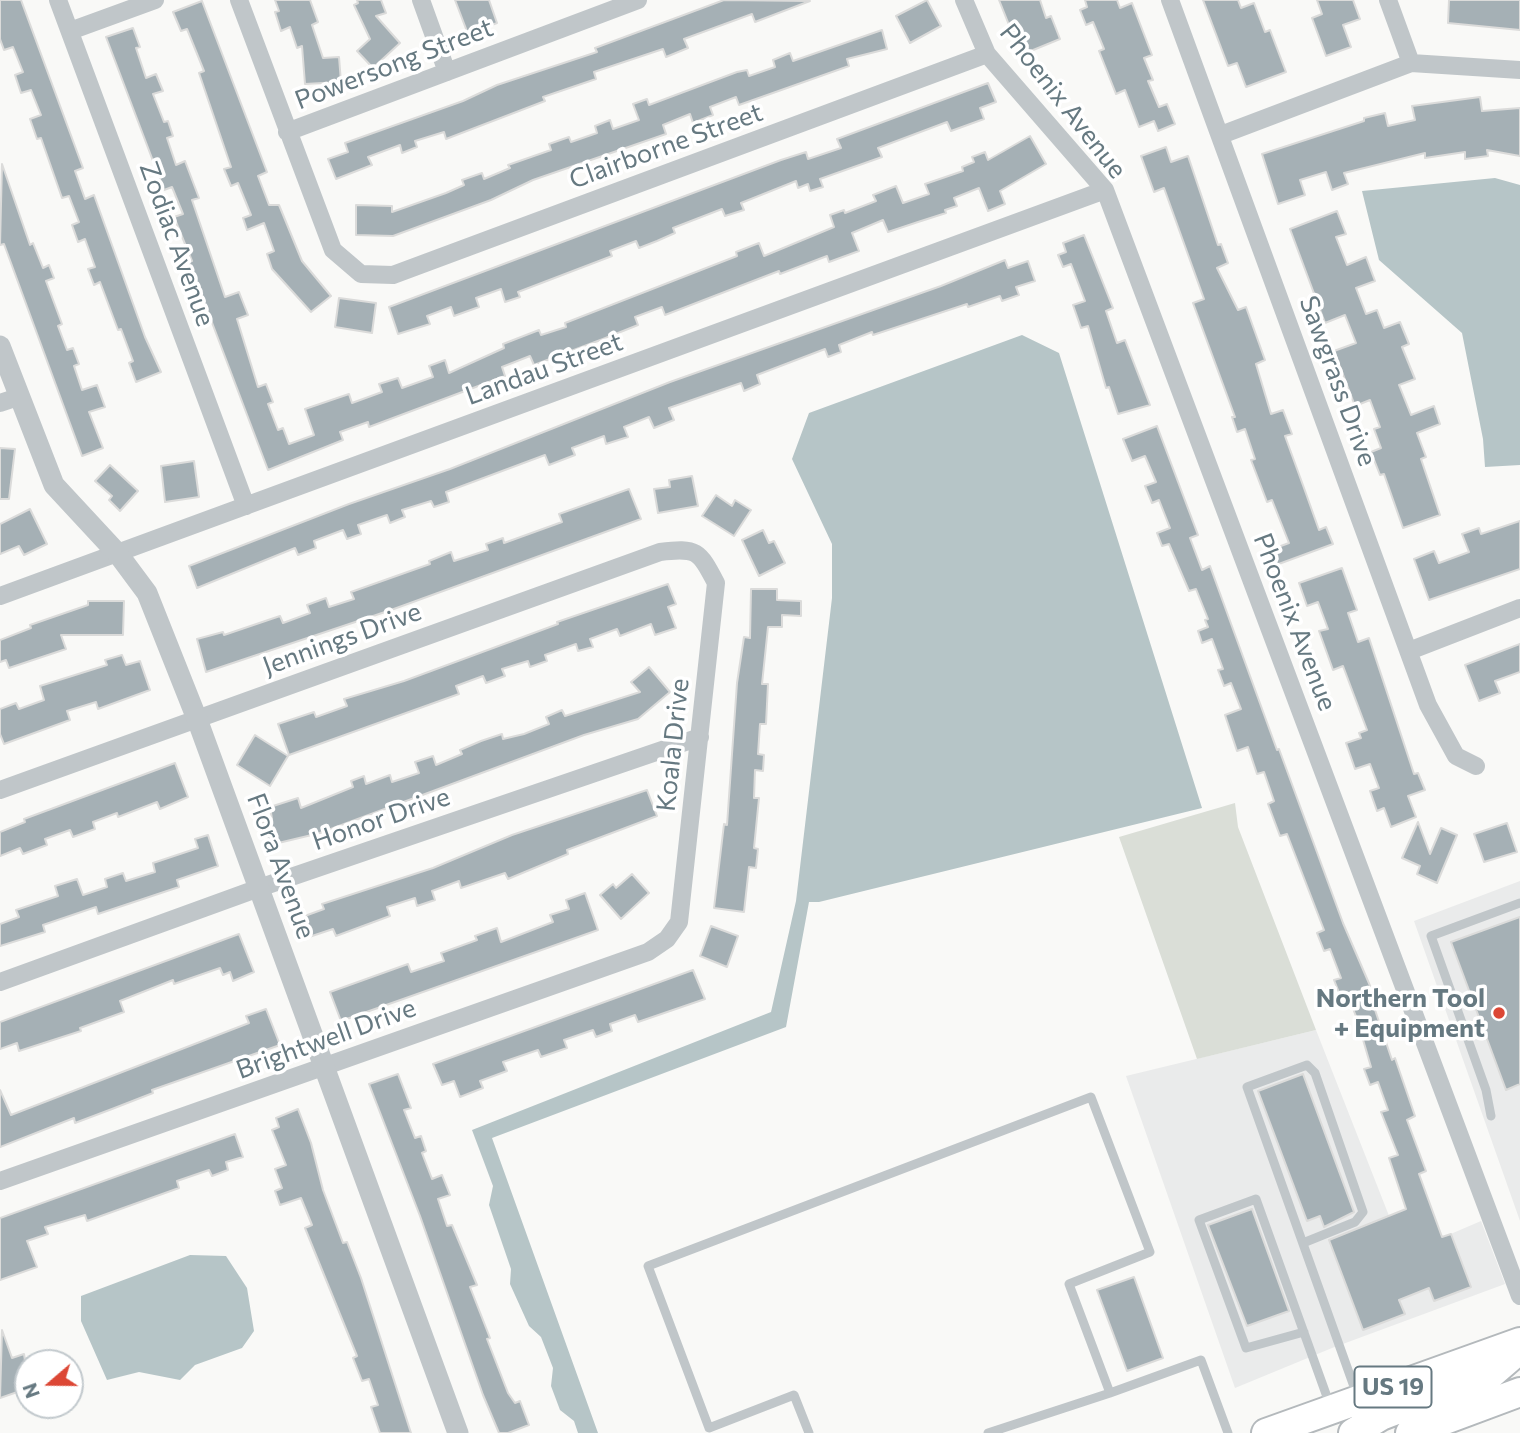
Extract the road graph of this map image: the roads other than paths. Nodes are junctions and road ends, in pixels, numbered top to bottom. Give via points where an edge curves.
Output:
1 (58, 0) edge
2 (155, 0) edge
3 (239, 0) edge
4 (421, 0) edge
5 (638, 0) edge
6 (964, 0) edge
7 (1170, 0) edge
8 (1388, 0) edge
9 (610, 5) edge
10 (70, 31) junction
11 (987, 54) junction
12 (1411, 64) junction
13 (1520, 70) edge
14 (447, 72) junction
15 (287, 132) junction
16 (1221, 135) junction
17 (1105, 190) junction
18 (0, 346) edge
19 (9, 400) edge
20 (246, 506) junction
21 (118, 554) junction
22 (702, 556) joint
23 (0, 596) edge
24 (1520, 608) edge
25 (1409, 651) junction
26 (197, 719) junction
27 (701, 737) junction
28 (1476, 766) dead end
29 (0, 789) edge
30 (259, 888) junction
31 (1520, 904) edge
32 (667, 939) joint
33 (0, 982) edge
34 (326, 1068) junction
35 (1491, 1116) dead end
36 (0, 1181) edge
37 (1303, 1243) junction
38 (1520, 1296) edge
39 (1304, 1332) junction
40 (1520, 1342) edge
41 (1520, 1349) edge
42 (1520, 1392) edge
43 (1110, 1393) junction
44 (1359, 1400) junction
45 (1317, 1419) edge
46 (709, 1428) junction
47 (458, 1433) edge
48 (697, 1433) edge
49 (809, 1433) edge
50 (988, 1433) edge
51 (1228, 1433) edge
52 (1266, 1433) edge
53 (1353, 1433) edge
54 (1410, 1433) edge

1 - 10 street, Zodiac Avenue
2 - 10 street
3 - 15 street
4 - 14 street
5 - 9 street, Powersong Street
6 - 11 street, Phoenix Avenue
7 - 16 street, Sawgrass Drive
8 - 12 street
9 - 14 street, Powersong Street
10 - 20 street, Zodiac Avenue
11 - 15 street, Clairborne Street via 393,275 361,274 333,250
11 - 17 street, Phoenix Avenue
12 - 13 street
12 - 16 street
14 - 15 street, Powersong Street
16 - 25 street, Sawgrass Drive
17 - 20 street, Landau Street
17 - 38 street, Phoenix Avenue
18 - 19 street, Flora Avenue
19 - 21 street, Flora Avenue via 54,485
20 - 21 street, Landau Street
21 - 23 street, Landau Street
21 - 26 street, Flora Avenue via 147,593
22 - 26 street, Jennings Drive via 688,548 660,552
22 - 27 street, Koala Drive via 716,583
24 - 25 street
25 - 28 street, Sawgrass Drive via 1428,705 1456,756
26 - 29 street, Jennings Drive
26 - 30 street, Flora Avenue
27 - 30 street, Honor Drive
27 - 32 street, Koala Drive via 679,922
30 - 33 street, Honor Drive
30 - 34 street, Flora Avenue
31 - 35 lane via 1431,936
32 - 34 street, Brightwell Drive via 648,952
34 - 36 street, Brightwell Drive
34 - 47 street, Flora Avenue
37 - 37 lane via 1355,1222 1363,1212 1315,1073 1307,1065 1247,1087
37 - 44 lane
39 - 39 lane via 1255,1199 1199,1220 1246,1348
39 - 45 lane
40 - 44 highway, US 19
41 - 53 highway via 1492,1373 1381,1416
42 - 54 highway, US 19
43 - 46 lane via 1069,1284 1150,1252 1091,1097 648,1266
43 - 50 lane
43 - 51 lane via 1201,1360
44 - 45 highway, US 19
45 - 52 highway, US 19
46 - 48 lane
46 - 49 lane via 794,1395

